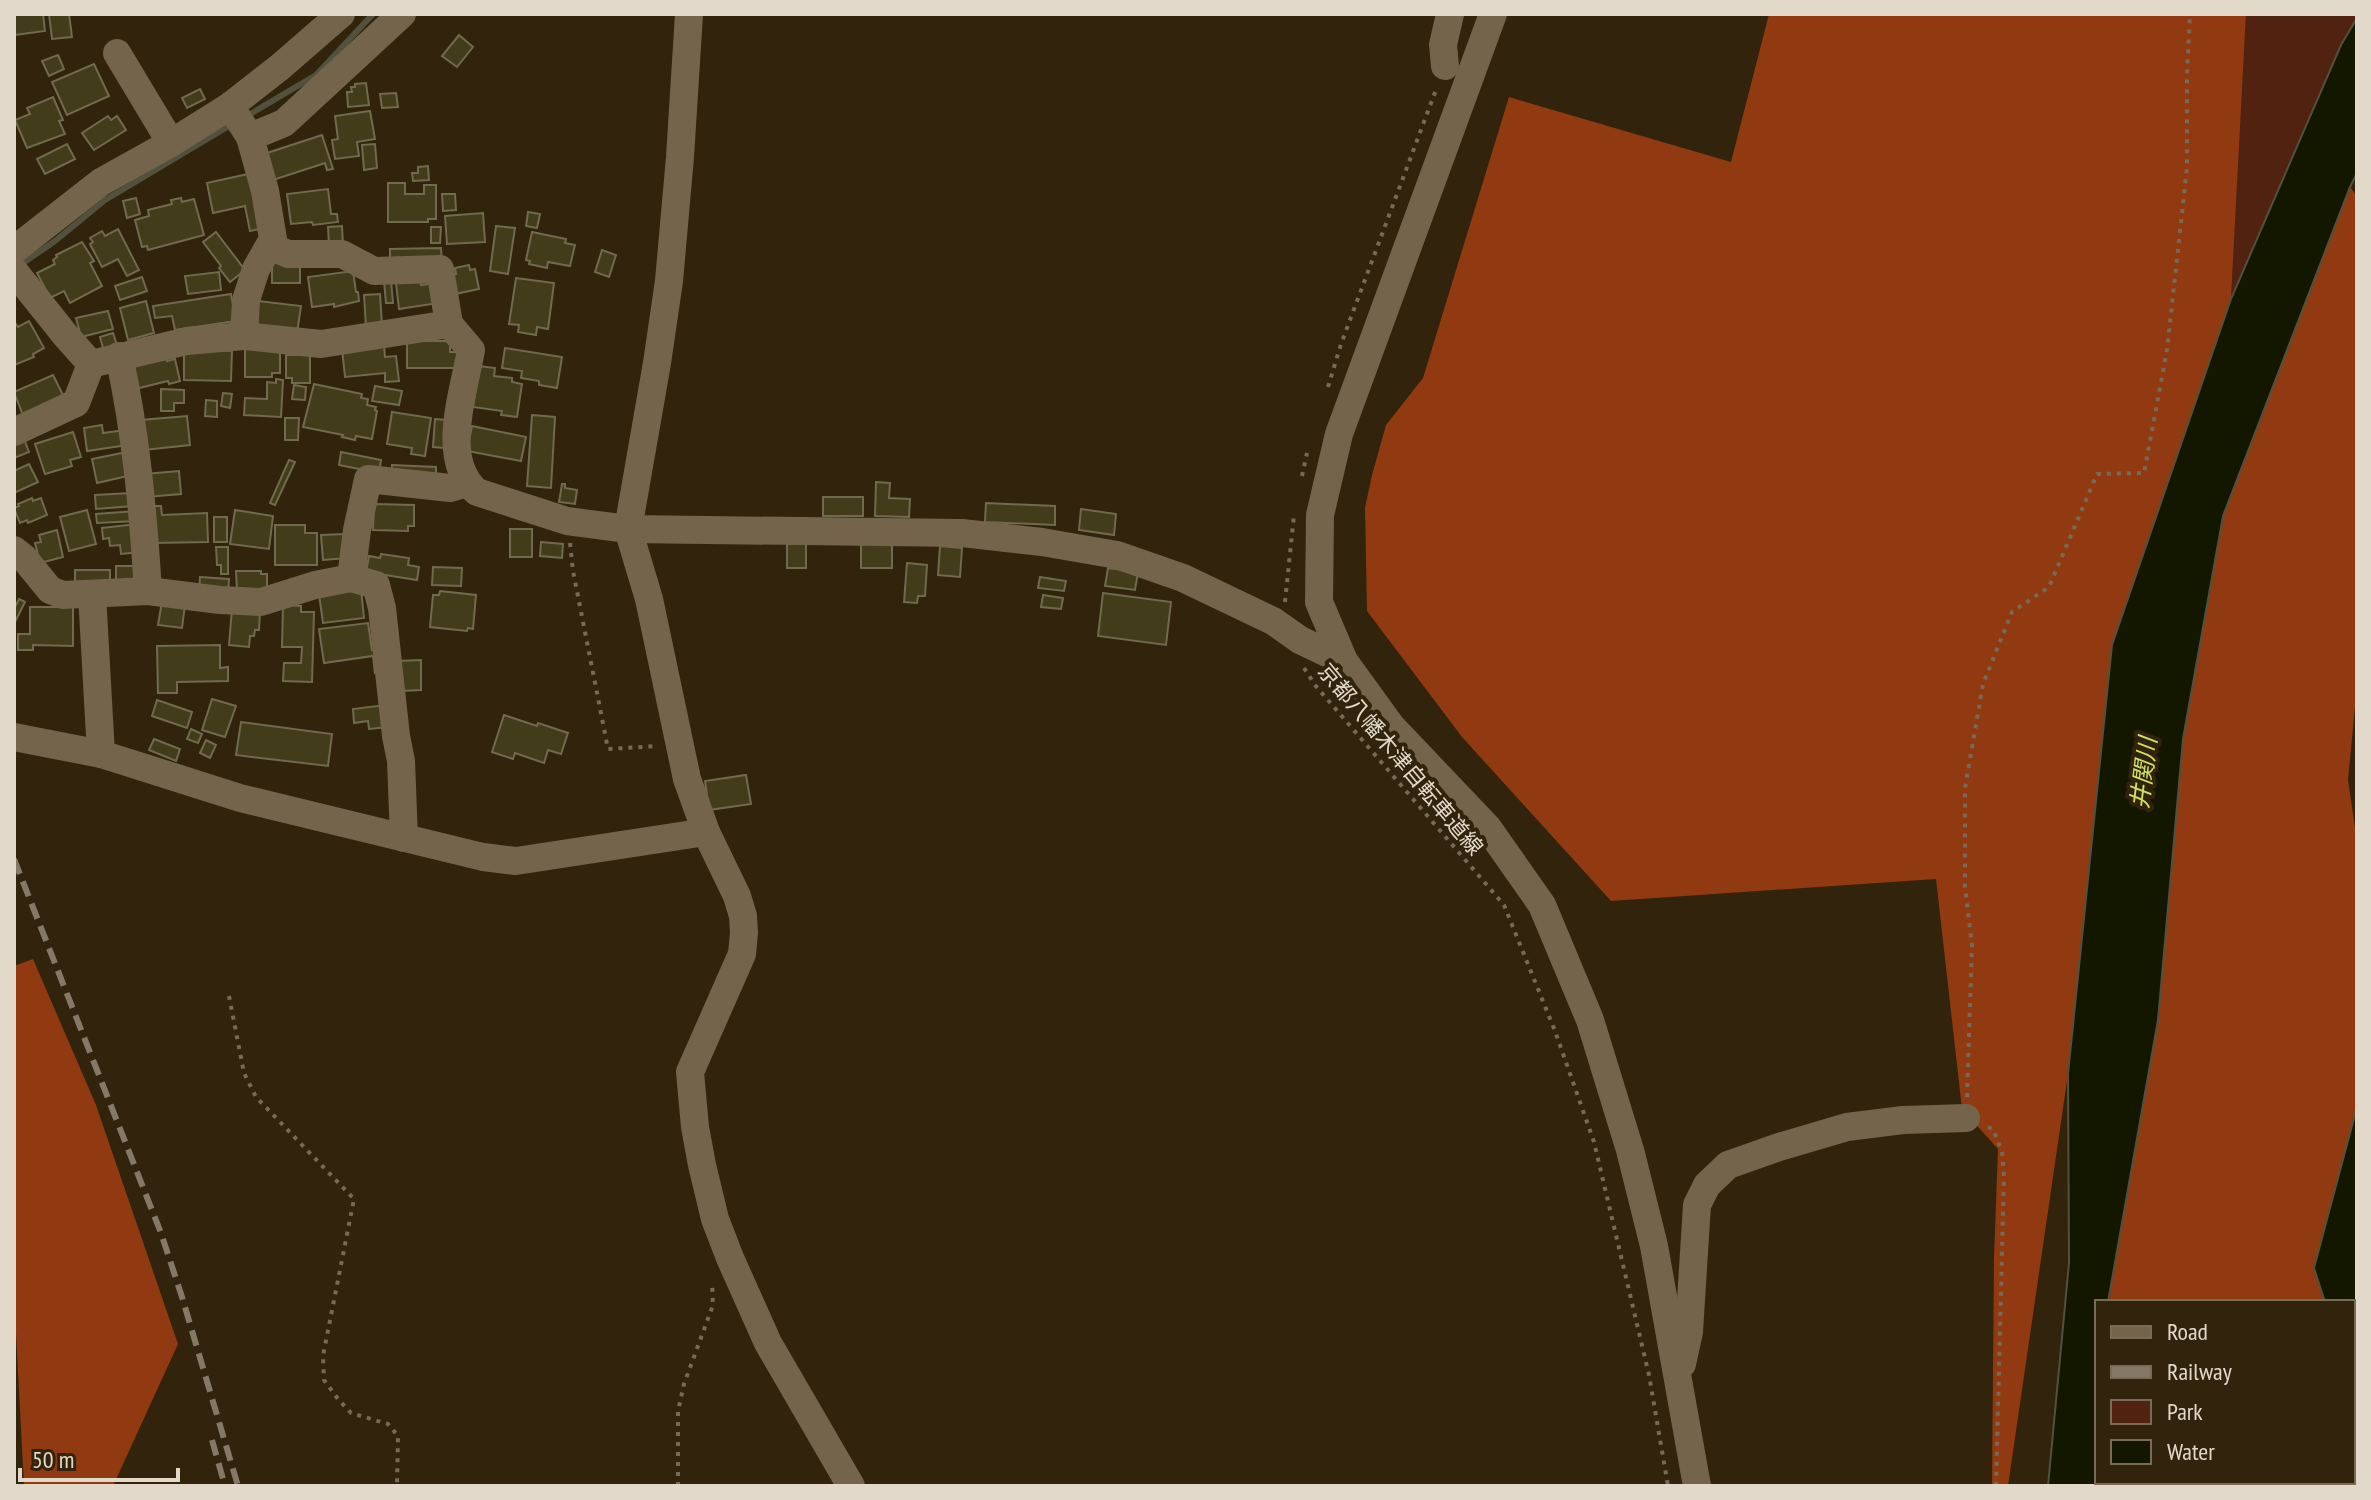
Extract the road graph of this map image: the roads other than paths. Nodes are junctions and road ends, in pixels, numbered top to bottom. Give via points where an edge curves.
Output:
1 (341, 14) edge
2 (402, 14) edge
3 (689, 14) edge
4 (1450, 14) edge
5 (1493, 14) edge
6 (117, 53) dead end
7 (1445, 66) road end
8 (241, 123) junction
9 (171, 143) junction
10 (270, 246) junction
11 (16, 272) edge
12 (449, 324) junction
13 (244, 336) junction
14 (119, 356) junction
15 (91, 364) junction
16 (14, 432) edge
17 (467, 483) junction
18 (628, 529) junction
19 (14, 550) edge
20 (351, 578) junction
21 (148, 591) junction
22 (92, 594) junction
23 (1344, 661) junction
24 (14, 737) edge
25 (101, 754) junction
26 (706, 832) junction
27 (404, 838) junction
28 (1966, 1118) road end
29 (1679, 1375) junction
30 (851, 1486) edge
31 (1697, 1486) edge

1 - 8 street via 280,67
2 - 8 street via 284,123
3 - 18 street via 669,281
4 - 7 street via 1443,45
5 - 23 street via 1339,434 1320,515 1319,602
6 - 9 street
8 - 9 street
8 - 10 street via 265,191
9 - 11 street via 101,182
10 - 12 street via 288,254 342,254 374,271 440,269
10 - 13 street via 246,300
11 - 15 street
12 - 13 street via 321,344
12 - 17 street via 471,350 456,451
13 - 14 street via 187,341
14 - 15 street
14 - 21 street via 142,498
15 - 16 street via 76,403
17 - 18 street via 477,492 567,521
17 - 20 street via 450,488 368,479
18 - 23 street via 962,533 1117,555 1183,578
18 - 26 street via 649,599 687,779
19 - 22 street via 50,590
20 - 21 street via 261,602
20 - 27 street via 376,585 382,608 401,761
21 - 22 street
22 - 25 street
23 - 29 street via 1391,726 1488,828 1542,905 1590,1020 1630,1150
24 - 25 street
25 - 27 street via 240,798
26 - 27 street via 516,861
26 - 30 street via 737,896 744,933 742,954 690,1072 702,1165 715,1219 768,1343
28 - 29 street via 1847,1127 1728,1165 1707,1185 1697,1205 1689,1332
29 - 31 street

